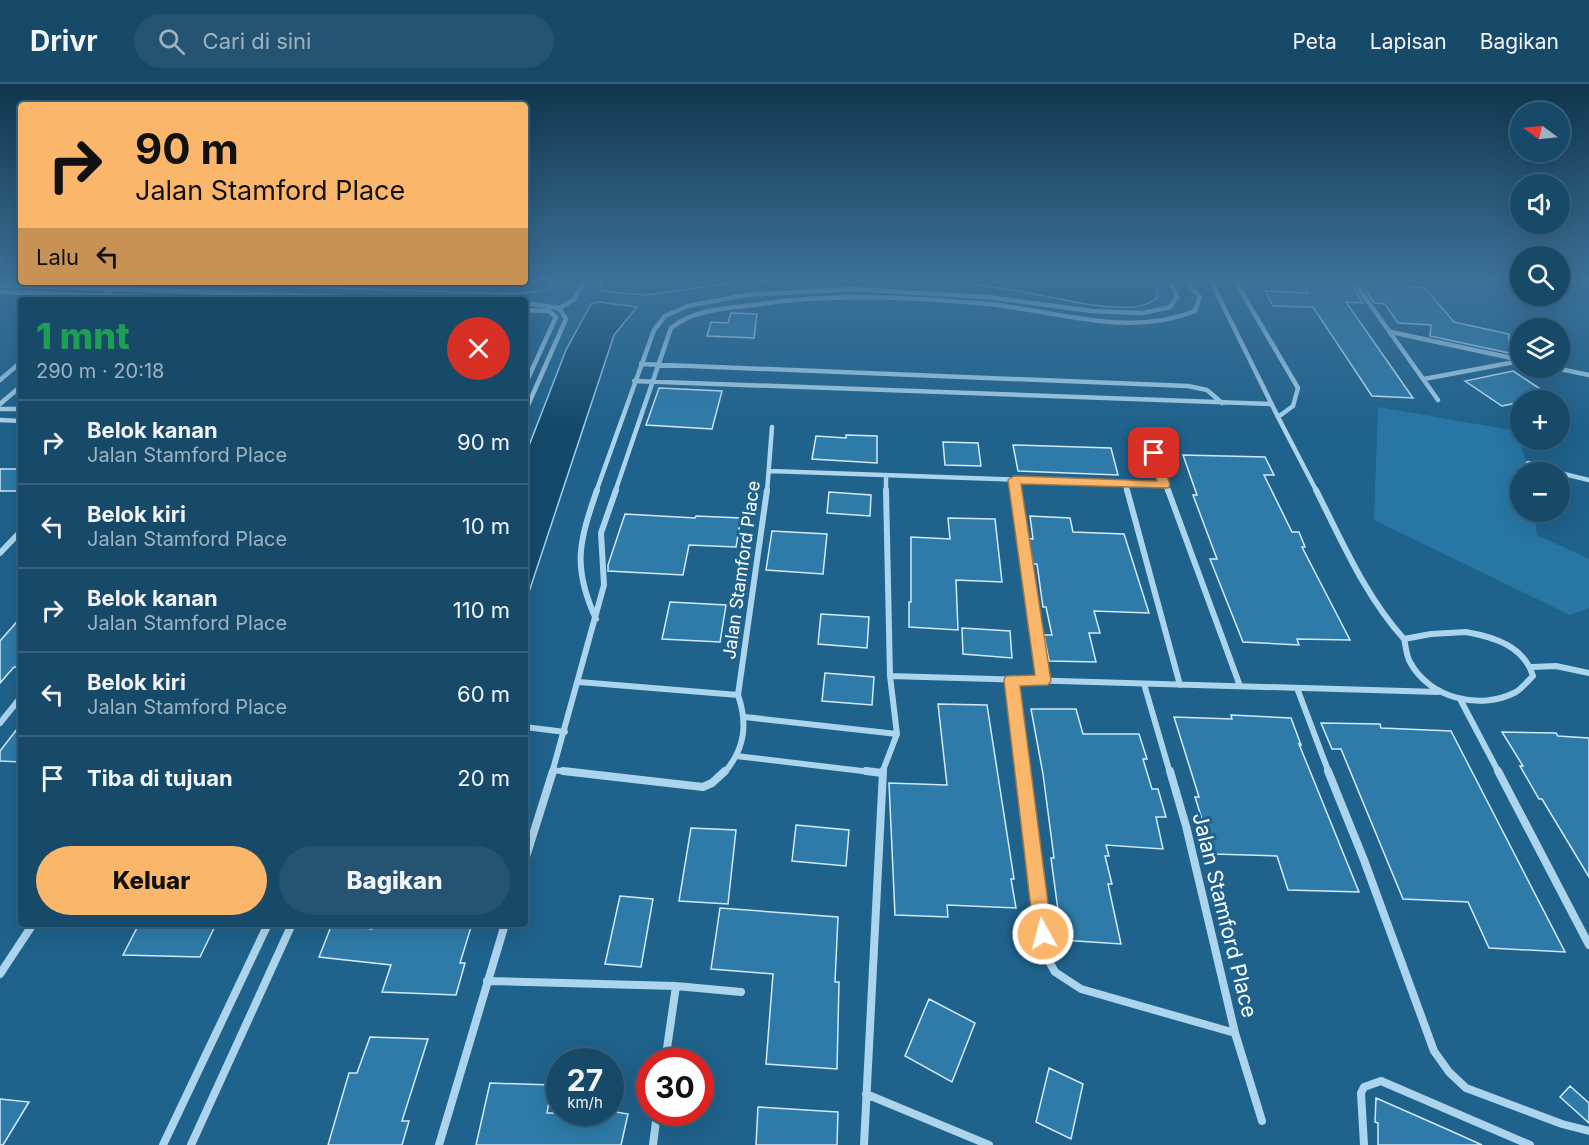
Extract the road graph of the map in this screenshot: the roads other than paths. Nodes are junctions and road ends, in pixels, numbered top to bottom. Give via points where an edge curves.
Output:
1 (551, 329) edge
2 (562, 329) edge
3 (655, 329) edge
4 (671, 329) edge
5 (1235, 329) edge
6 (1263, 329) edge
7 (1388, 329) edge
8 (1390, 332) junction
9 (1510, 358) edge
10 (1510, 362) edge
11 (640, 364) junction
12 (18, 365) edge
13 (659, 365) junction
14 (1570, 371) edge
15 (1589, 375) edge
16 (528, 378) edge
17 (1424, 379) junction
18 (0, 380) edge
19 (634, 381) junction
20 (654, 381) junction
21 (18, 389) edge
22 (1438, 399) dead end
23 (0, 404) edge
24 (1222, 404) junction
25 (1270, 404) junction
26 (528, 405) edge
27 (0, 409) edge
28 (18, 410) edge
29 (1278, 417) junction
30 (0, 420) edge
31 (18, 421) edge
32 (772, 427) dead end
33 (1154, 453) dead end
34 (770, 471) junction
35 (886, 475) junction
36 (1570, 476) edge
37 (1014, 480) junction
38 (1589, 480) edge
39 (1125, 483) junction
40 (1164, 485) junction
41 (18, 534) edge
42 (0, 553) edge
43 (596, 619) junction
44 (1404, 639) junction
45 (1532, 667) junction
46 (1589, 673) edge
47 (890, 676) junction
48 (1012, 680) junction
49 (1043, 681) junction
50 (579, 682) junction
51 (1144, 684) junction
52 (1180, 685) junction
53 (1239, 686) junction
54 (1297, 688) junction
55 (1438, 692) junction
56 (738, 695) junction
57 (1460, 699) junction
58 (18, 701) edge
59 (745, 717) junction
60 (0, 723) edge
61 (528, 727) edge
62 (564, 732) junction
63 (897, 734) junction
64 (736, 756) junction
65 (553, 770) junction
66 (882, 773) junction
67 (528, 850) edge
68 (31, 927) edge
69 (267, 927) edge
70 (291, 927) edge
71 (504, 927) edge
72 (1589, 945) edge
73 (0, 974) edge
74 (487, 981) junction
75 (676, 986) junction
76 (741, 992) dead end
77 (1235, 1033) junction
78 (667, 1048) edge
79 (866, 1094) junction
80 (1262, 1121) dead end
81 (655, 1126) edge
82 (1589, 1131) edge
83 (163, 1145) edge
84 (190, 1145) edge
85 (439, 1145) edge
86 (653, 1145) edge
87 (864, 1145) edge
88 (990, 1145) edge
89 (1364, 1145) edge
90 (1530, 1145) edge

1 - 16 street
2 - 26 street
3 - 11 street
4 - 13 street
5 - 25 street
6 - 29 street via 1298,388 1291,410
7 - 8 street
8 - 9 street
8 - 17 street
10 - 17 street
11 - 13 street
11 - 19 street
12 - 18 street
13 - 20 street
13 - 24 street via 1188,386 1208,390
14 - 15 street
17 - 22 street
19 - 20 street
19 - 43 street via 583,531 581,576
20 - 24 street
20 - 43 street via 601,533 604,585
21 - 23 street
24 - 25 street
25 - 29 street
27 - 28 street
29 - 44 street via 1368,591
30 - 31 street
32 - 34 street, Jalan Stamford Place
33 - 40 street
34 - 35 street, Jalan Stamford Place
34 - 56 street, Jalan Stamford Place
35 - 37 street, Jalan Stamford Place
35 - 47 street
36 - 38 street
37 - 39 street, Jalan Stamford Place
37 - 49 street
39 - 40 street, Jalan Stamford Place
39 - 52 street
40 - 53 street
41 - 42 street
43 - 50 street
44 - 45 street via 1466,632 1486,635 1518,653
44 - 55 street via 1407,656 1417,674
45 - 46 street via 1556,666
45 - 57 street via 1533,676 1528,682 1507,696
47 - 48 street
47 - 63 street
48 - 49 street
48 - 77 street, Jalan Stamford Place via 1045,954 1055,972 1081,988
49 - 51 street
50 - 56 street
50 - 62 street
51 - 52 street
51 - 77 street, Jalan Stamford Place via 1186,826
52 - 53 street
53 - 54 street
54 - 55 street
54 - 82 street via 1434,1051 1466,1088
55 - 57 street
56 - 59 street
57 - 72 street
58 - 60 street
59 - 63 street
59 - 64 street
61 - 62 street
62 - 65 street
63 - 66 street
64 - 65 street via 719,779 703,788
64 - 66 street
65 - 67 street
66 - 79 street
68 - 73 street
69 - 83 street
70 - 84 street
71 - 74 street
74 - 75 street
74 - 85 street
75 - 76 street
75 - 78 street
77 - 80 street
79 - 87 street
79 - 88 street
81 - 86 street
89 - 90 street via 1361,1093 1364,1087 1381,1081

